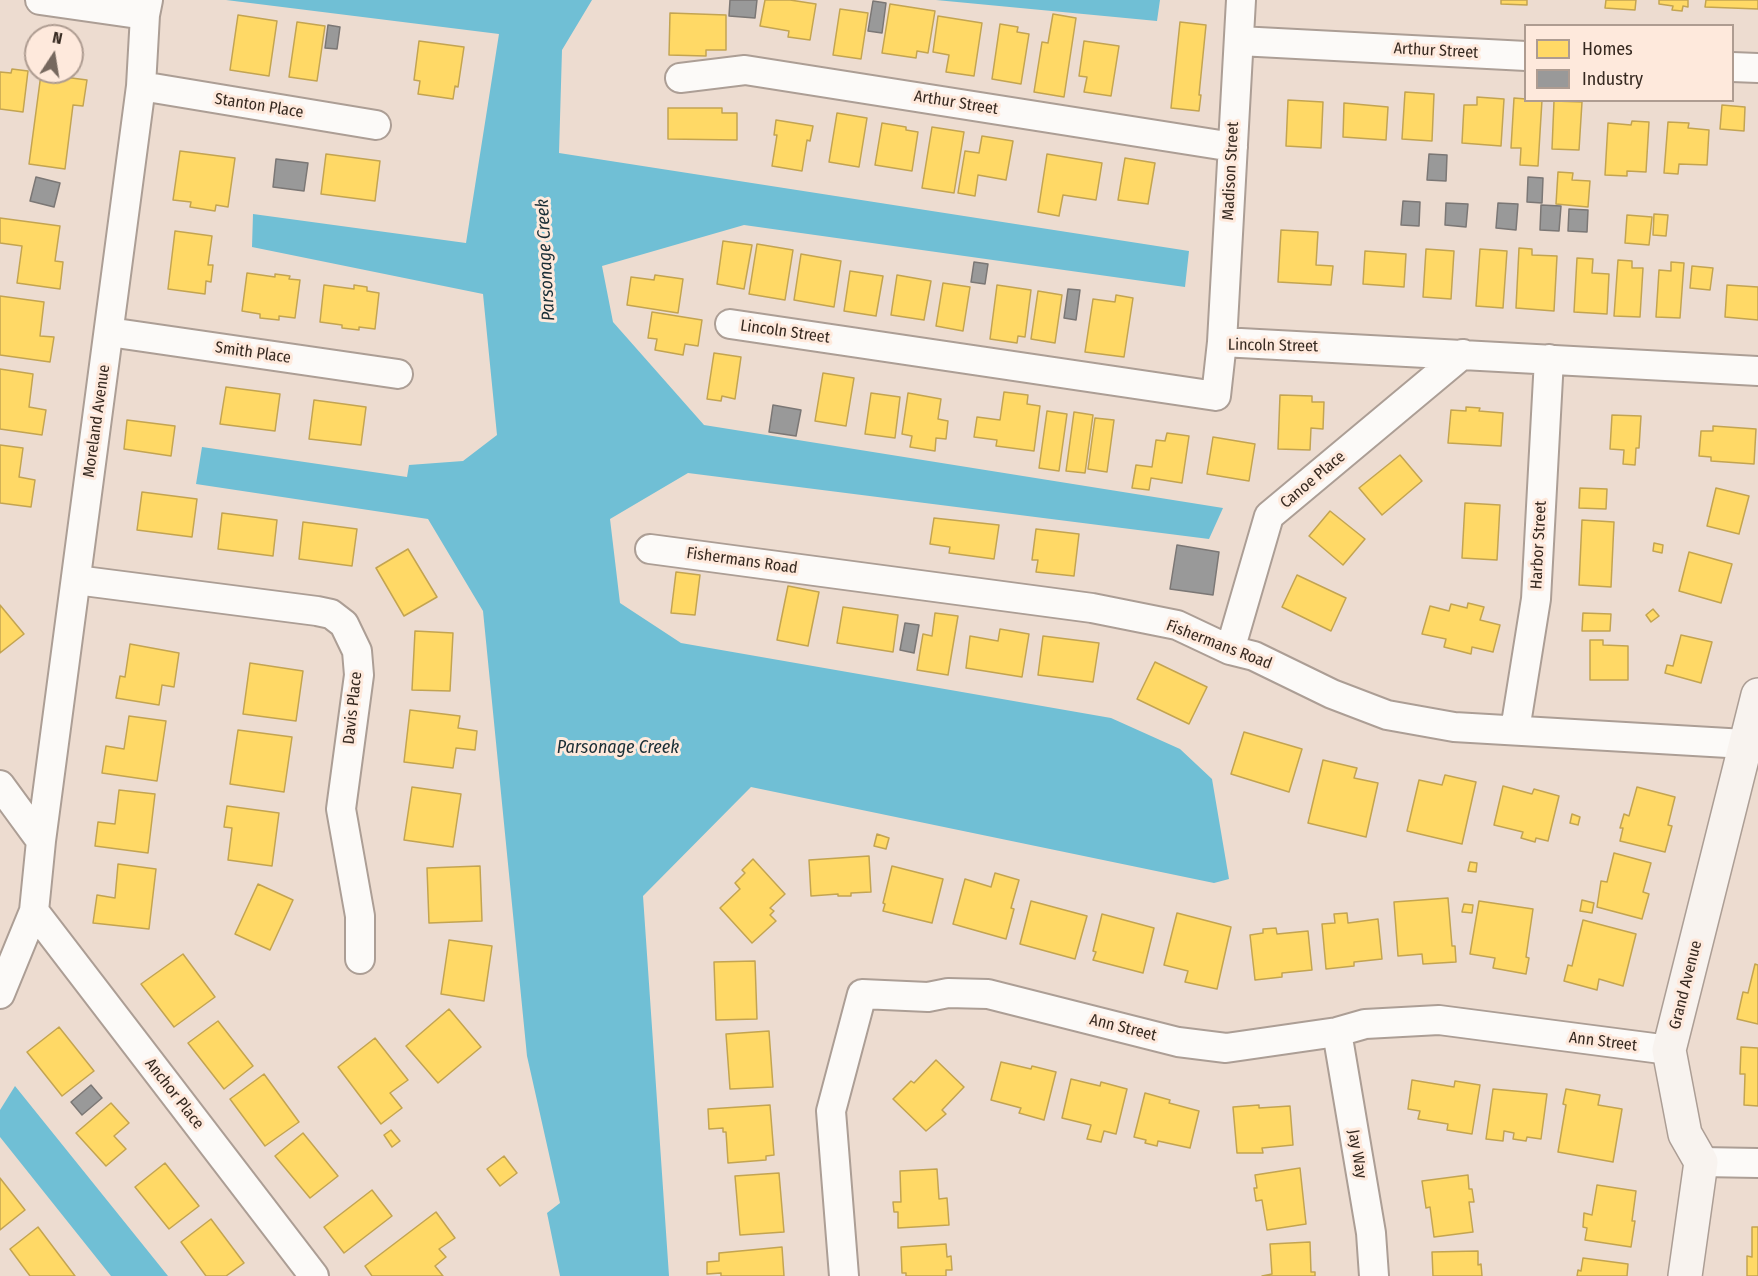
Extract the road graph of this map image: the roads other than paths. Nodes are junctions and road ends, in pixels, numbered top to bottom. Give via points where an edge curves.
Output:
1 (40, 0) edge
2 (1241, 0) edge
3 (146, 7) edge
4 (1239, 41) junction
5 (1524, 56) edge
6 (1734, 67) edge
7 (1758, 68) edge
8 (680, 78) dead end
9 (141, 86) junction
10 (376, 125) dead end
11 (1233, 147) junction
12 (730, 324) dead end
13 (109, 332) junction
14 (1222, 342) junction
15 (1463, 354) junction
16 (1549, 358) junction
17 (1758, 370) edge
18 (398, 375) dead end
19 (650, 549) dead end
20 (76, 580) junction
21 (1230, 650) junction
22 (1758, 695) edge
23 (1515, 730) junction
24 (1745, 744) junction
25 (0, 785) edge
26 (41, 841) junction
27 (34, 911) junction
28 (360, 959) dead end
29 (0, 994) edge
30 (1337, 1032) junction
31 (1670, 1050) junction
32 (1701, 1162) junction
33 (1758, 1163) edge
34 (314, 1276) edge
35 (844, 1276) edge
36 (1374, 1276) edge
37 (1685, 1276) edge

1 - 3 street
2 - 4 street, Madison Street
3 - 9 street, Moreland Avenue
4 - 5 street, Arthur Street
4 - 11 street, Madison Street
6 - 7 street
8 - 11 street, Arthur Street via 745,70
9 - 10 street, Stanton Place
9 - 13 street, Moreland Avenue
11 - 14 street, Madison Street
12 - 14 street, Lincoln Street via 1215,396
13 - 18 street, Smith Place
13 - 20 street, Moreland Avenue
14 - 15 street, Lincoln Street
15 - 16 street, Lincoln Street
15 - 21 street, Canoe Place via 1269,516
16 - 17 street, Lincoln Street
16 - 23 street, Harbor Street via 1536,599
19 - 21 street, Fishermans Road via 1092,608 1177,625
20 - 26 street, Moreland Avenue
20 - 28 street, Davis Place via 317,611 331,614 344,624 357,651 359,675 341,810 360,916
21 - 23 street, Fishermans Road via 1254,656 1332,694 1387,715 1454,727
22 - 24 street, Grand Avenue
23 - 24 street, Fishermans Road
24 - 31 street, Grand Avenue
25 - 26 street
26 - 27 street, Moreland Avenue
27 - 29 street, Moreland Avenue
27 - 34 street, Anchor Place
30 - 31 street, Ann Street via 1365,1024 1439,1020
30 - 35 street, Ann Street via 1226,1048 1178,1042 988,994 862,994 831,1111
30 - 36 street, Jay Way via 1371,1233
31 - 32 street, Grand Avenue via 1685,1134
32 - 33 street
32 - 37 street

